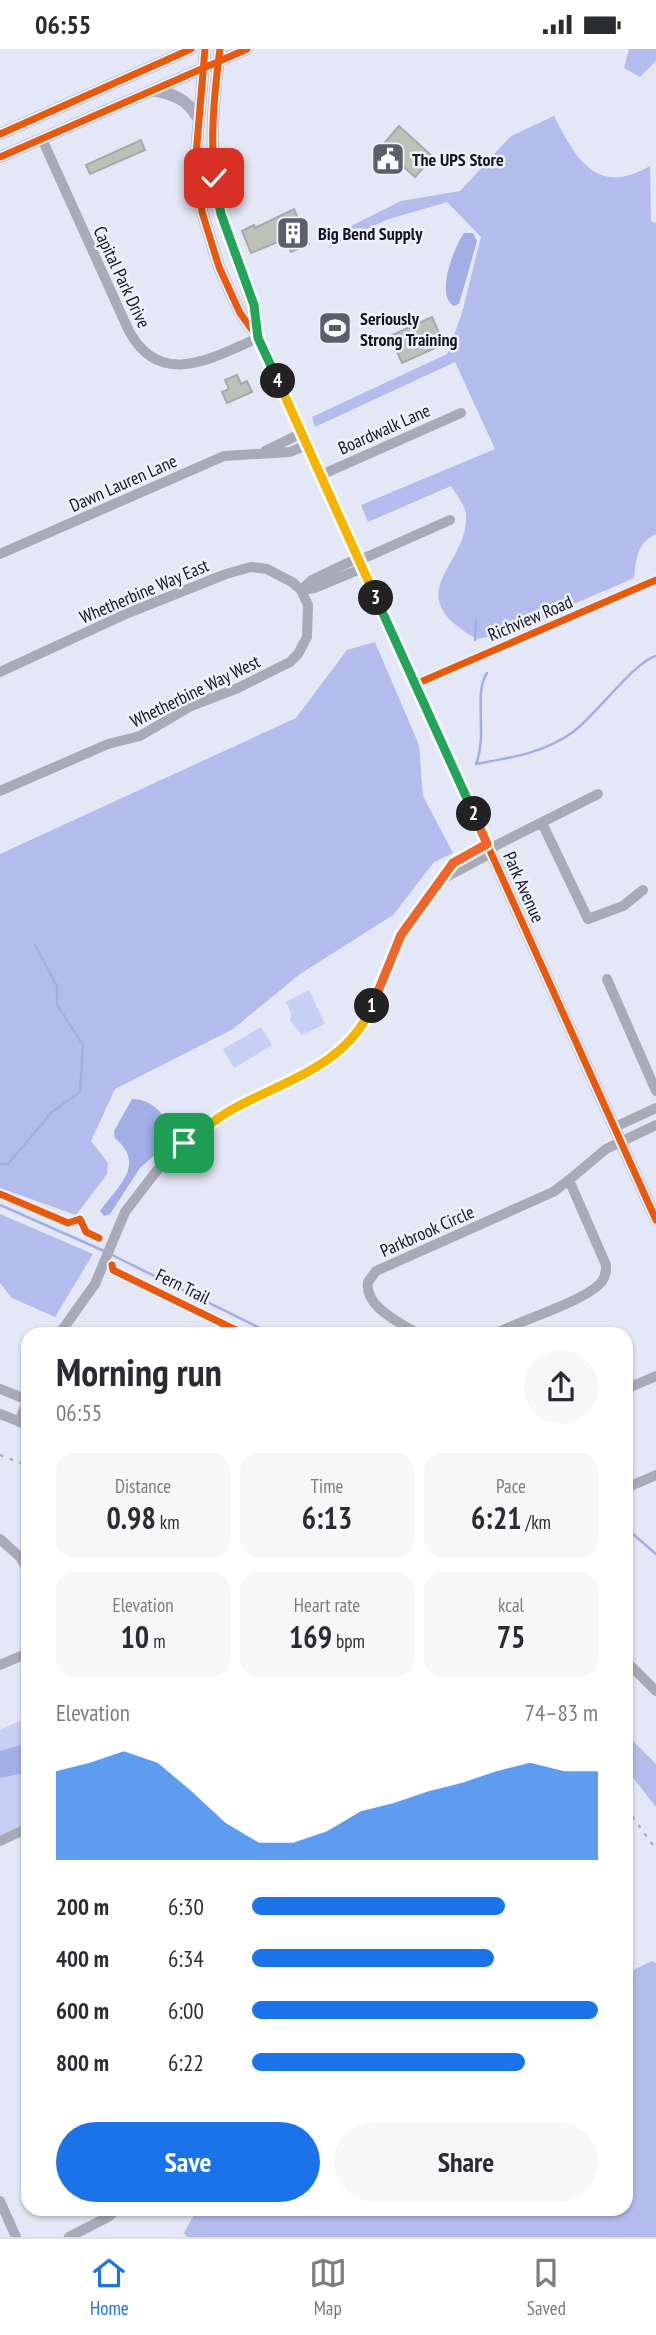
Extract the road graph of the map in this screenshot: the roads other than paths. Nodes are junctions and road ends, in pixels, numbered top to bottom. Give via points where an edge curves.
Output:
1 (191, 49) edge
2 (205, 49) edge
3 (247, 49) edge
4 (219, 55) edge
5 (202, 68) junction
6 (153, 90) junction
7 (198, 118) junction
8 (0, 134) edge
9 (42, 139) junction
10 (0, 157) edge
11 (242, 278) junction
12 (233, 296) junction
13 (258, 338) junction
14 (461, 413) dead end
15 (305, 439) junction
16 (321, 475) junction
17 (450, 520) dead end
18 (0, 554) edge
19 (360, 562) junction
20 (656, 580) edge
21 (301, 590) junction
22 (0, 672) edge
23 (416, 684) junction
24 (0, 791) edge
25 (598, 794) dead end
26 (542, 823) junction
27 (489, 849) junction
28 (643, 890) dead end
29 (607, 979) dead end
30 (656, 1091) edge
31 (656, 1108) edge
32 (656, 1125) edge
33 (615, 1127) junction
34 (622, 1141) junction
35 (569, 1180) junction
36 (656, 1220) edge
37 (65, 1327) edge
38 (407, 1327) edge
39 (510, 1327) edge
40 (656, 1376) edge
41 (633, 1386) edge
42 (0, 1389) edge
43 (21, 1397) edge
44 (0, 1414) edge
45 (21, 1422) edge
46 (656, 1475) edge
47 (633, 1485) edge
48 (0, 1539) edge
49 (21, 1559) edge
50 (21, 1656) edge
51 (0, 1665) edge
52 (633, 1666) edge
53 (652, 1680) edge
54 (656, 1691) edge
55 (21, 1831) edge
56 (0, 1841) edge
57 (0, 2201) edge
58 (109, 2216) edge
59 (16, 2237) edge
60 (71, 2237) edge

1 - 8 main road
2 - 5 main road, Park Avenue
3 - 4 main road
4 - 5 main road
4 - 11 main road, Park Avenue via 214,178
5 - 6 main road
5 - 7 main road, Park Avenue
6 - 7 main road via 187,102
6 - 9 main road
7 - 12 main road, Park Avenue via 196,155 202,212
9 - 10 main road
9 - 13 street, Capital Park Drive via 140,349 168,363 189,366
11 - 12 main road
11 - 13 main road, Park Avenue via 254,305
12 - 13 main road, Park Avenue
13 - 15 main road, Park Avenue
14 - 16 street, Boardwalk Lane
15 - 16 main road, Park Avenue
15 - 18 street, Dawn Lauren Lane via 290,451 224,456
16 - 19 main road, Park Avenue
17 - 19 street
19 - 21 street via 315,588
19 - 23 main road, Park Avenue
20 - 23 street, Richview Road
21 - 22 street, Whetherbine Way East via 275,572 258,567 226,574
21 - 24 street, Whetherbine Way West via 309,624 303,646 290,662 191,706 140,736 108,744
23 - 27 main road, Park Avenue
25 - 26 street
26 - 27 street
26 - 28 street via 588,919 623,906
27 - 33 main road, Park Avenue
27 - 37 street via 441,880 401,935 366,1020 345,1047 317,1069 231,1110 184,1143 135,1196 86,1299
29 - 30 street
31 - 33 street
32 - 34 street, Parkbrook Circle
33 - 34 main road, Park Avenue
34 - 35 street, Parkbrook Circle via 587,1162
34 - 36 main road, Park Avenue
35 - 38 street, Parkbrook Circle via 553,1192 376,1271 368,1282 371,1298
35 - 39 street via 606,1274 584,1294
40 - 41 street
42 - 43 street
44 - 45 street
46 - 47 street
48 - 49 street
50 - 51 street
52 - 53 street
53 - 54 street
55 - 56 street
57 - 59 street
58 - 60 street

